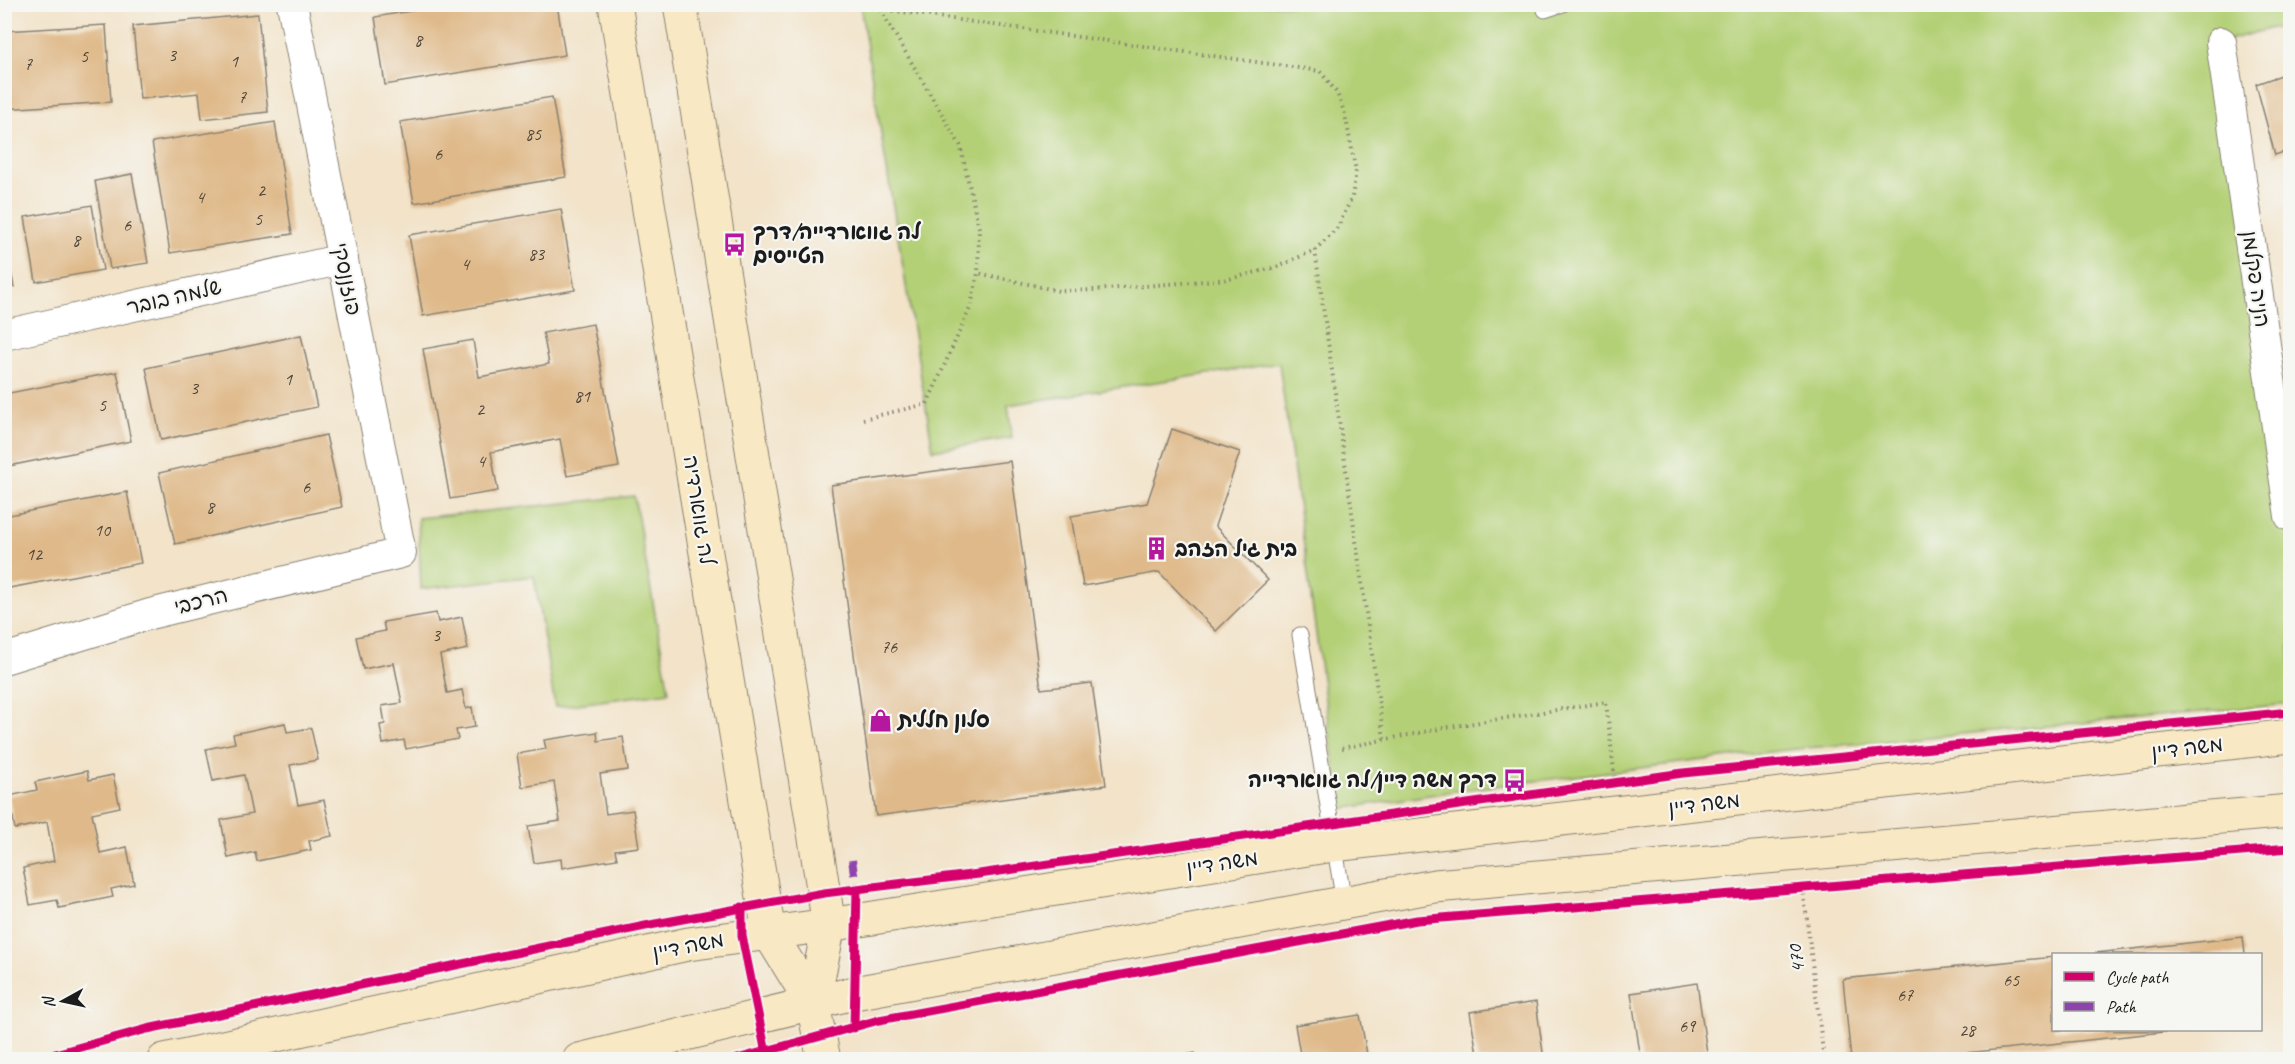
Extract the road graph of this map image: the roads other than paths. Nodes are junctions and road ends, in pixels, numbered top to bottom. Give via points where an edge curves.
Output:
1 (292, 4) edge
2 (615, 4) edge
3 (680, 4) edge
4 (1545, 4) edge
5 (1563, 4) edge
6 (2221, 42) dead end
7 (343, 259) junction
8 (4, 334) edge
9 (2290, 516) edge
10 (401, 554) joint
11 (1300, 635) dead end
12 (4, 659) edge
13 (2290, 736) edge
14 (2290, 811) edge
15 (1333, 845) junction
16 (1344, 903) junction
17 (829, 925) junction
18 (769, 933) junction
19 (813, 1004) junction
20 (164, 1059) edge
21 (579, 1059) edge
22 (824, 1059) edge

1 - 7 street, פוזננסקי
2 - 18 street, לה גווארדיה
3 - 17 street, לה גווארדיה
4 - 5 lane via 1545,10
6 - 9 street, הניה פקלמן
7 - 8 street, שלמה בובר
7 - 10 street, פוזננסקי
10 - 12 street, הרכבי via 150,614
11 - 15 lane
13 - 15 street, משה דיין
14 - 16 street via 1436,886
15 - 16 lane
15 - 17 street, משה דיין
16 - 19 street via 854,993
17 - 18 street, משה דיין
17 - 19 street, לה גווארדיה
18 - 19 street, לה גווארדיה
18 - 20 street, משה דיין via 688,944
19 - 21 street
19 - 22 street, לה גווארדיה

